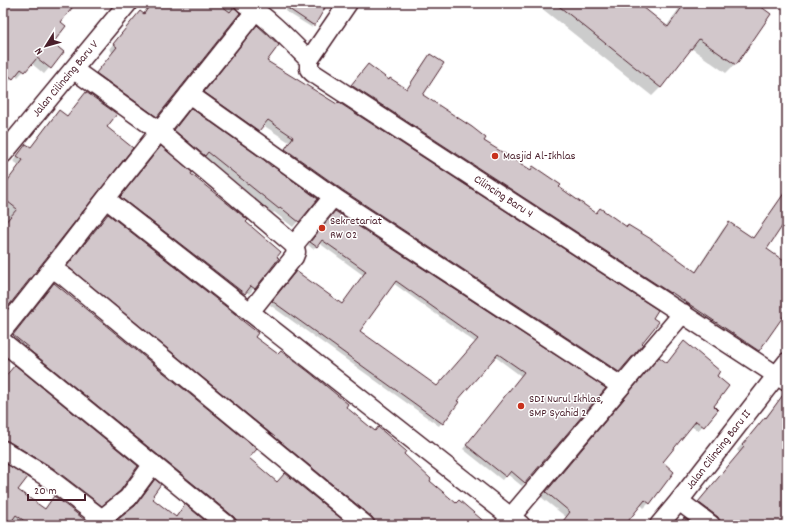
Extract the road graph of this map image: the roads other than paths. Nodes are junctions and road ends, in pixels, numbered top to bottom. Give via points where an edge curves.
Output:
1 (348, 3) edge
2 (125, 4) edge
3 (251, 6) edge
4 (309, 60) junction
5 (74, 70) junction
6 (189, 94) junction
7 (159, 130) junction
8 (3, 154) edge
9 (333, 197) junction
10 (106, 199) junction
11 (294, 245) junction
12 (52, 268) junction
13 (250, 312) junction
14 (683, 313) junction
15 (3, 330) edge
16 (3, 342) edge
17 (784, 373) edge
18 (622, 386) junction
19 (3, 450) edge
20 (152, 464) junction
21 (679, 501) junction
22 (98, 522) edge
23 (512, 522) edge
24 (227, 525) edge
25 (365, 525) edge
26 (659, 525) edge
27 (711, 525) edge

1 - 4 street
2 - 5 street, Jalan Cilincing Baru V
3 - 4 street, Cilincing Baru 4
3 - 6 street
4 - 14 street, Cilincing Baru 4 via 309,69 313,73 345,95
5 - 7 street
5 - 8 street, Jalan Cilincing Baru V
6 - 7 street
6 - 9 street
7 - 10 street
7 - 11 street
9 - 11 street
9 - 18 street
10 - 12 street
10 - 13 street
11 - 13 street via 294,257
12 - 15 street
12 - 25 street
13 - 23 street
14 - 17 street, Cilincing Baru 4
14 - 18 street
16 - 20 street
17 - 21 street, Jalan Cilincing Baru II
18 - 23 street
19 - 22 street via 47,477
20 - 22 street via 128,498
20 - 24 street
21 - 26 street, Jalan Cilincing Baru II
21 - 27 street

